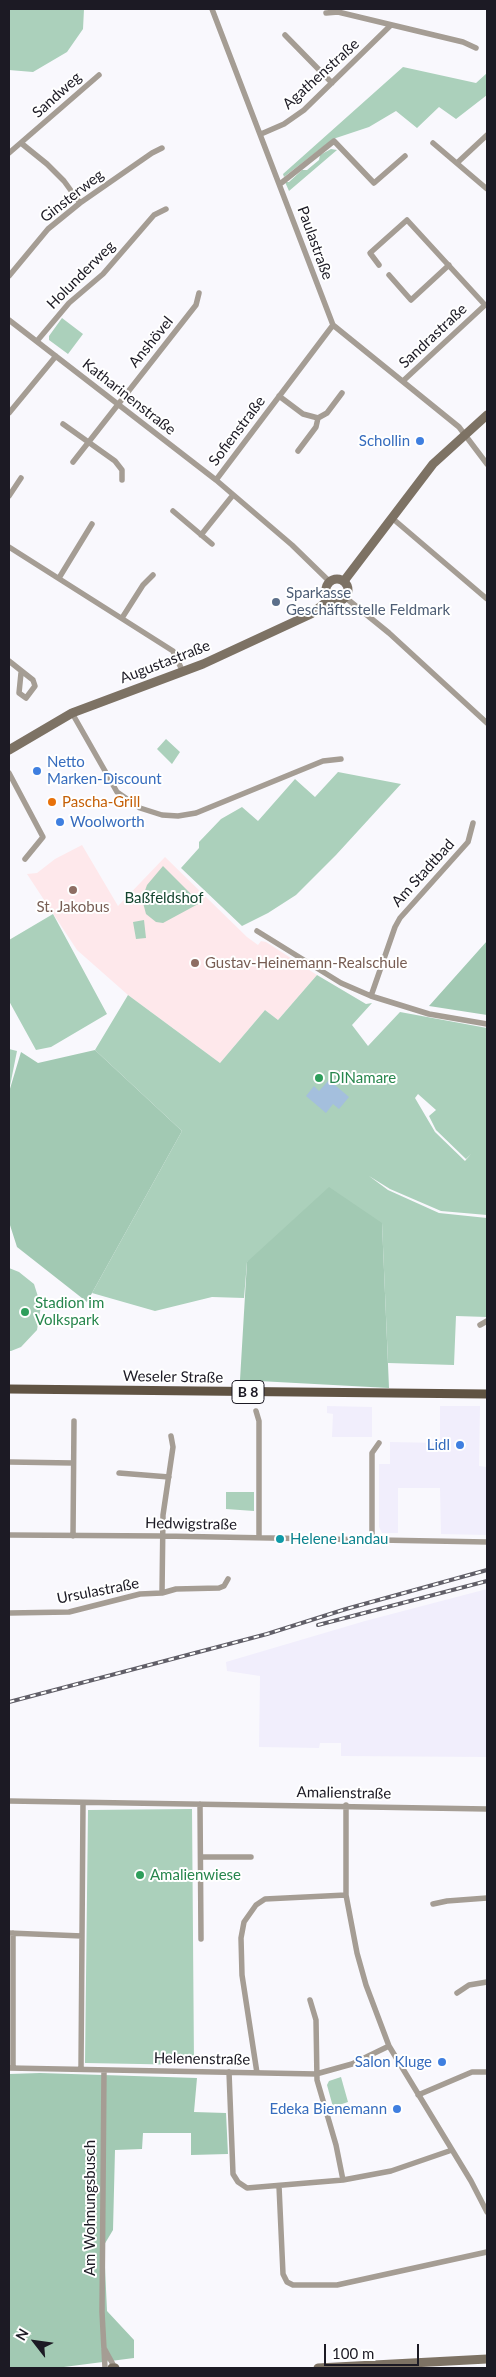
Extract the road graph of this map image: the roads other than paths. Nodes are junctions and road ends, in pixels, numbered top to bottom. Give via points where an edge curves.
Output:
1 (212, 9) edge
2 (326, 13) dead end
3 (391, 25) junction
4 (285, 36) dead end
5 (476, 48) dead end
6 (99, 75) dead end
7 (332, 84) junction
8 (261, 134) junction
9 (487, 135) edge
10 (21, 143) junction
11 (433, 143) dead end
12 (162, 148) dead end
13 (9, 153) edge
14 (405, 156) dead end
15 (458, 163) junction
16 (280, 184) junction
17 (486, 186) edge
18 (80, 203) junction
19 (166, 209) dead end
20 (379, 265) dead end
21 (449, 265) junction
22 (389, 275) dead end
23 (9, 276) edge
24 (199, 293) dead end
25 (9, 320) edge
26 (333, 325) junction
27 (37, 341) junction
28 (56, 356) junction
29 (403, 381) junction
30 (342, 393) dead end
31 (279, 396) junction
32 (117, 404) junction
33 (9, 413) edge
34 (487, 415) edge
35 (318, 418) junction
36 (63, 424) dead end
37 (466, 434) junction
38 (89, 442) junction
39 (298, 451) dead end
40 (73, 462) dead end
41 (487, 464) edge
42 (21, 478) dead end
43 (122, 480) dead end
44 (216, 480) junction
45 (234, 495) junction
46 (9, 496) edge
47 (173, 511) dead end
48 (392, 518) junction
49 (92, 524) dead end
50 (202, 535) junction
51 (212, 544) dead end
52 (9, 547) edge
53 (153, 575) dead end
54 (59, 578) junction
55 (344, 581) junction
56 (330, 582) junction
57 (346, 598) junction
58 (330, 599) junction
59 (487, 599) edge
60 (122, 618) junction
61 (9, 661) edge
62 (183, 672) junction
63 (21, 673) dead end
64 (72, 714) junction
65 (487, 723) edge
66 (9, 750) edge
67 (341, 759) dead end
68 (9, 773) edge
69 (473, 823) dead end
70 (25, 859) dead end
71 (258, 932) dead end
72 (371, 996) junction
73 (487, 1024) edge
74 (487, 1321) edge
75 (480, 1325) dead end
76 (9, 1389) edge
77 (487, 1394) edge
78 (256, 1410) dead end
79 (74, 1421) dead end
80 (171, 1436) dead end
81 (379, 1443) dead end
82 (9, 1462) edge
83 (73, 1463) junction
84 (119, 1473) dead end
85 (169, 1477) junction
86 (9, 1535) edge
87 (73, 1536) junction
88 (162, 1536) junction
89 (260, 1538) junction
90 (372, 1540) junction
91 (487, 1542) edge
92 (228, 1579) dead end
93 (162, 1593) junction
94 (9, 1613) edge
95 (9, 1802) edge
96 (83, 1803) junction
97 (200, 1804) junction
98 (346, 1805) junction
99 (487, 1809) edge
100 (200, 1857) junction
101 (251, 1858) dead end
102 (346, 1895) junction
103 (487, 1898) edge
104 (433, 1904) dead end
105 (11, 1933) edge
106 (82, 1936) junction
107 (201, 1939) dead end
108 (11, 1977) edge
109 (487, 1982) edge
110 (457, 1993) dead end
111 (310, 2000) dead end
112 (11, 2020) edge
113 (389, 2046) junction
114 (11, 2068) edge
115 (81, 2069) junction
116 (104, 2070) junction
117 (229, 2072) junction
118 (487, 2072) edge
119 (257, 2073) junction
120 (316, 2074) junction
121 (418, 2095) junction
122 (452, 2150) junction
123 (343, 2180) junction
124 (280, 2186) junction
125 (487, 2212) edge
126 (487, 2252) edge
127 (103, 2346) junction
128 (487, 2358) edge
129 (433, 2365) edge
130 (105, 2368) edge
131 (114, 2368) edge
132 (318, 2368) edge

1 - 8 street, Paulastraße
2 - 3 street via 338,12
3 - 5 street
3 - 7 street, Agathenstraße
4 - 7 street
6 - 10 street, Sandweg
7 - 8 street, Agathenstraße via 304,110
8 - 16 street, Paulastraße
9 - 15 street
10 - 13 street, Sandweg
10 - 18 street via 59,175
11 - 15 street
12 - 18 street, Ginsterweg
14 - 16 street via 374,183 334,141
15 - 17 street
16 - 26 street, Paulastraße
18 - 23 street, Ginsterweg via 48,229
19 - 27 street, Holunderweg via 154,215 103,274 69,303
20 - 21 street, Sandrastraße via 370,253 407,220
21 - 22 street via 411,300
21 - 29 street, Sandrastraße via 485,305
24 - 32 street, Anshövel via 196,306
25 - 27 street, Katharinenstraße
26 - 29 street
26 - 31 street, Sofienstraße
27 - 28 street, Katharinenstraße
28 - 32 street, Katharinenstraße
28 - 33 street
29 - 37 street
30 - 35 street via 327,413
31 - 35 street, Sofienstraße via 303,414
31 - 44 street, Sofienstraße
32 - 38 street, Anshövel
32 - 44 street, Katharinenstraße
34 - 37 main road
35 - 39 street via 316,427
36 - 38 street
37 - 41 street
37 - 48 main road via 433,464
38 - 40 street, Anshövel
38 - 43 street via 116,461 122,470
42 - 46 street
44 - 45 street, Katharinenstraße
45 - 50 street
45 - 56 street, Katharinenstraße
47 - 50 street
48 - 55 main road
48 - 59 street
49 - 54 street
50 - 51 street
52 - 54 street
53 - 60 street via 142,585
54 - 60 street
55 - 56 main road via 337,578
55 - 57 main road via 349,587
56 - 58 main road via 326,592
57 - 58 main road via 336,602
57 - 65 street
58 - 62 main road, Augustastraße via 311,614
60 - 62 street via 173,651
61 - 63 street
62 - 64 main road, Augustastraße
64 - 66 main road, Augustastraße
64 - 67 street via 117,792 140,808 162,815 196,813 323,761
68 - 70 street via 43,837
69 - 72 street, Am Stadtbad via 468,842 395,926
71 - 72 street via 328,976
72 - 73 street via 429,1014
74 - 75 street
76 - 77 main road, Weseler Straße / B 8
78 - 89 street via 259,1420
79 - 83 street
80 - 85 street, Ursulastraße via 173,1447
81 - 90 street via 372,1453
82 - 83 street
83 - 87 street
84 - 85 street
85 - 88 street, Ursulastraße
86 - 87 street, Hedwigstraße
87 - 88 street, Hedwigstraße
88 - 89 street, Hedwigstraße
88 - 93 street, Ursulastraße
89 - 90 street, Hedwigstraße
90 - 91 street, Hedwigstraße
92 - 93 street, Ursulastraße via 219,1588 176,1589
93 - 94 street, Ursulastraße via 140,1594 69,1612
95 - 96 street, Amalienstraße
96 - 97 street, Amalienstraße
96 - 106 street
97 - 98 street, Amalienstraße
97 - 100 street
98 - 99 street, Amalienstraße
98 - 102 street
100 - 101 street
100 - 107 street
102 - 113 street via 366,1985
102 - 119 street via 266,1899 256,1905 244,1922 242,1975
103 - 104 street
105 - 106 street
105 - 108 street
106 - 115 street
108 - 112 street
109 - 110 street via 469,1985
111 - 120 street via 316,2020
112 - 114 street
113 - 120 street, Helenenstraße via 352,2064
113 - 121 street
114 - 115 street, Helenenstraße
115 - 116 street, Helenenstraße
116 - 117 street, Helenenstraße
116 - 127 street, Am Wohnungsbusch
117 - 119 street, Helenenstraße
117 - 124 street via 233,2174 247,2188
118 - 121 street via 472,2072
119 - 120 street, Helenenstraße
120 - 123 street
121 - 122 street
122 - 123 street via 391,2172
122 - 125 street
123 - 124 street
124 - 126 street via 283,2274 286,2282 293,2285 337,2285
127 - 130 street, Am Wohnungsbusch
127 - 131 street, Am Wohnungsbusch
128 - 129 main road
129 - 132 main road

